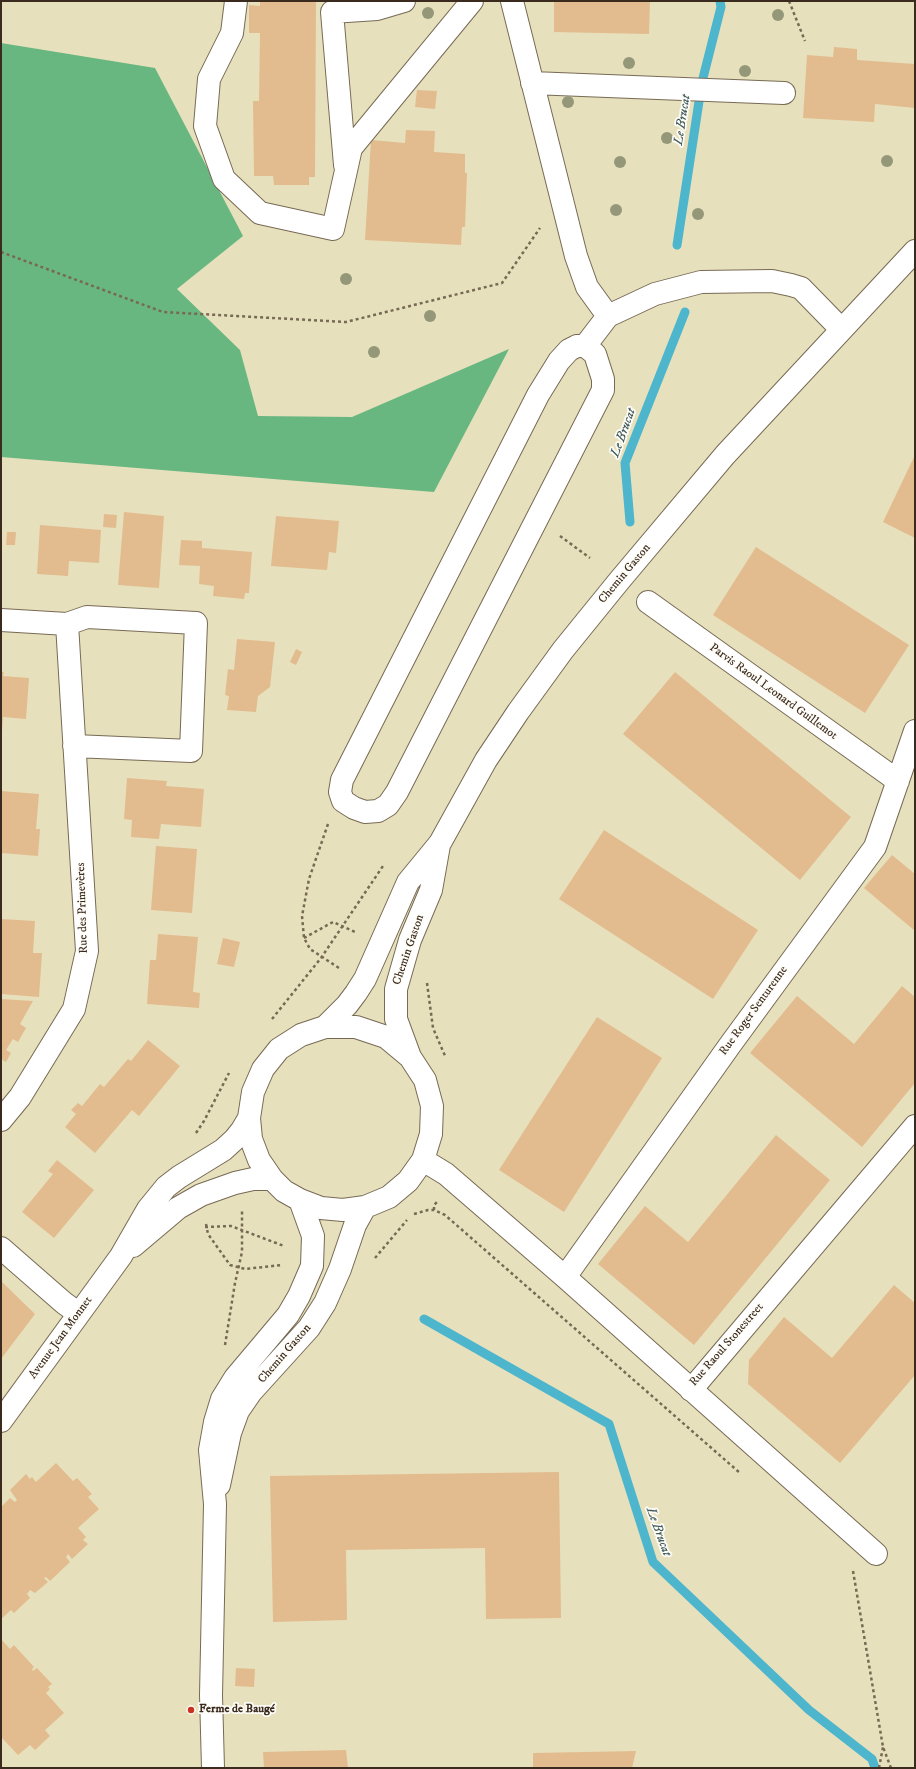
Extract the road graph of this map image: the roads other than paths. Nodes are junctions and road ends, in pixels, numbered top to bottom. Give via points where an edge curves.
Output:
1 (236, 1) edge
2 (404, 1) edge
3 (472, 1) edge
4 (512, 1) edge
5 (332, 6) edge
6 (532, 83) junction
7 (784, 93) dead end
8 (345, 173) junction
9 (914, 255) edge
10 (608, 316) junction
11 (841, 329) junction
12 (585, 346) junction
13 (648, 602) dead end
14 (1, 620) edge
15 (67, 624) junction
16 (915, 731) edge
17 (74, 746) junction
18 (898, 781) junction
19 (440, 843) junction
20 (325, 1027) junction
21 (410, 1057) junction
22 (249, 1118) junction
23 (1, 1120) edge
24 (915, 1126) edge
25 (423, 1160) junction
26 (272, 1179) junction
27 (300, 1200) junction
28 (365, 1207) junction
29 (1, 1248) edge
30 (122, 1256) junction
31 (565, 1277) junction
32 (78, 1313) junction
33 (691, 1390) junction
34 (1, 1421) edge
35 (214, 1504) junction
36 (876, 1554) road end
37 (214, 1768) edge

1 - 8 street via 232,33 209,79 205,126 224,179 260,213 333,229
2 - 5 street via 377,9
3 - 8 street via 351,148
4 - 6 street
5 - 8 street
6 - 7 street
6 - 10 street via 576,256 587,287
9 - 11 street, Chemin Gaston
10 - 11 street via 655,294 702,282 772,281 801,288
10 - 12 street
11 - 19 street, Chemin Gaston via 725,455 563,650 486,760
12 - 12 street via 569,350 538,394 342,780 340,792 343,801 364,812 378,811 388,805 397,792 603,390 600,366 595,354
13 - 18 street, Parvis Raoul Leonard Guillemot
14 - 15 street
15 - 17 street, Rue des Primevères
15 - 17 street via 87,617 196,623 191,751
16 - 18 street, Rue Roger Senturenne
17 - 23 street, Rue des Primevères via 87,951 74,1009 20,1097
18 - 31 street, Rue Roger Senturenne via 874,847 734,1038
19 - 20 street, Chemin Gaston via 408,882 356,993 348,1005
19 - 21 street, Chemin Gaston via 431,890 410,940 396,989 396,1019
20 - 21 street, Chemin Gaston via 356,1027 386,1037
20 - 22 street, Chemin Gaston via 301,1035 279,1049 263,1069 252,1092
21 - 25 street, Chemin Gaston via 425,1080 432,1106 431,1134
22 - 26 street, Chemin Gaston via 251,1140 259,1160
22 - 30 street, Avenue Jean Monnet via 234,1140 166,1187 148,1209
24 - 33 street, Rue Raoul Stonestreet
25 - 28 street, Chemin Gaston via 399,1189 389,1197
25 - 31 street, Rue Raoul Stonestreet via 446,1174
26 - 27 street, Chemin Gaston via 284,1191
26 - 30 street, Avenue Jean Monnet via 253,1179 201,1194 178,1208
27 - 28 street, Chemin Gaston via 321,1208 343,1210
27 - 35 street, Chemin Gaston via 313,1236 312,1266 288,1315 235,1378 222,1399 210,1450
28 - 35 street, Chemin Gaston via 355,1225 325,1303 309,1328 251,1392 238,1411 230,1433
29 - 32 street via 64,1304
30 - 32 street, Avenue Jean Monnet
31 - 33 street, Rue Raoul Stonestreet
32 - 34 street, Avenue Jean Monnet
33 - 36 street
35 - 37 street, Chemin Gaston via 211,1688

